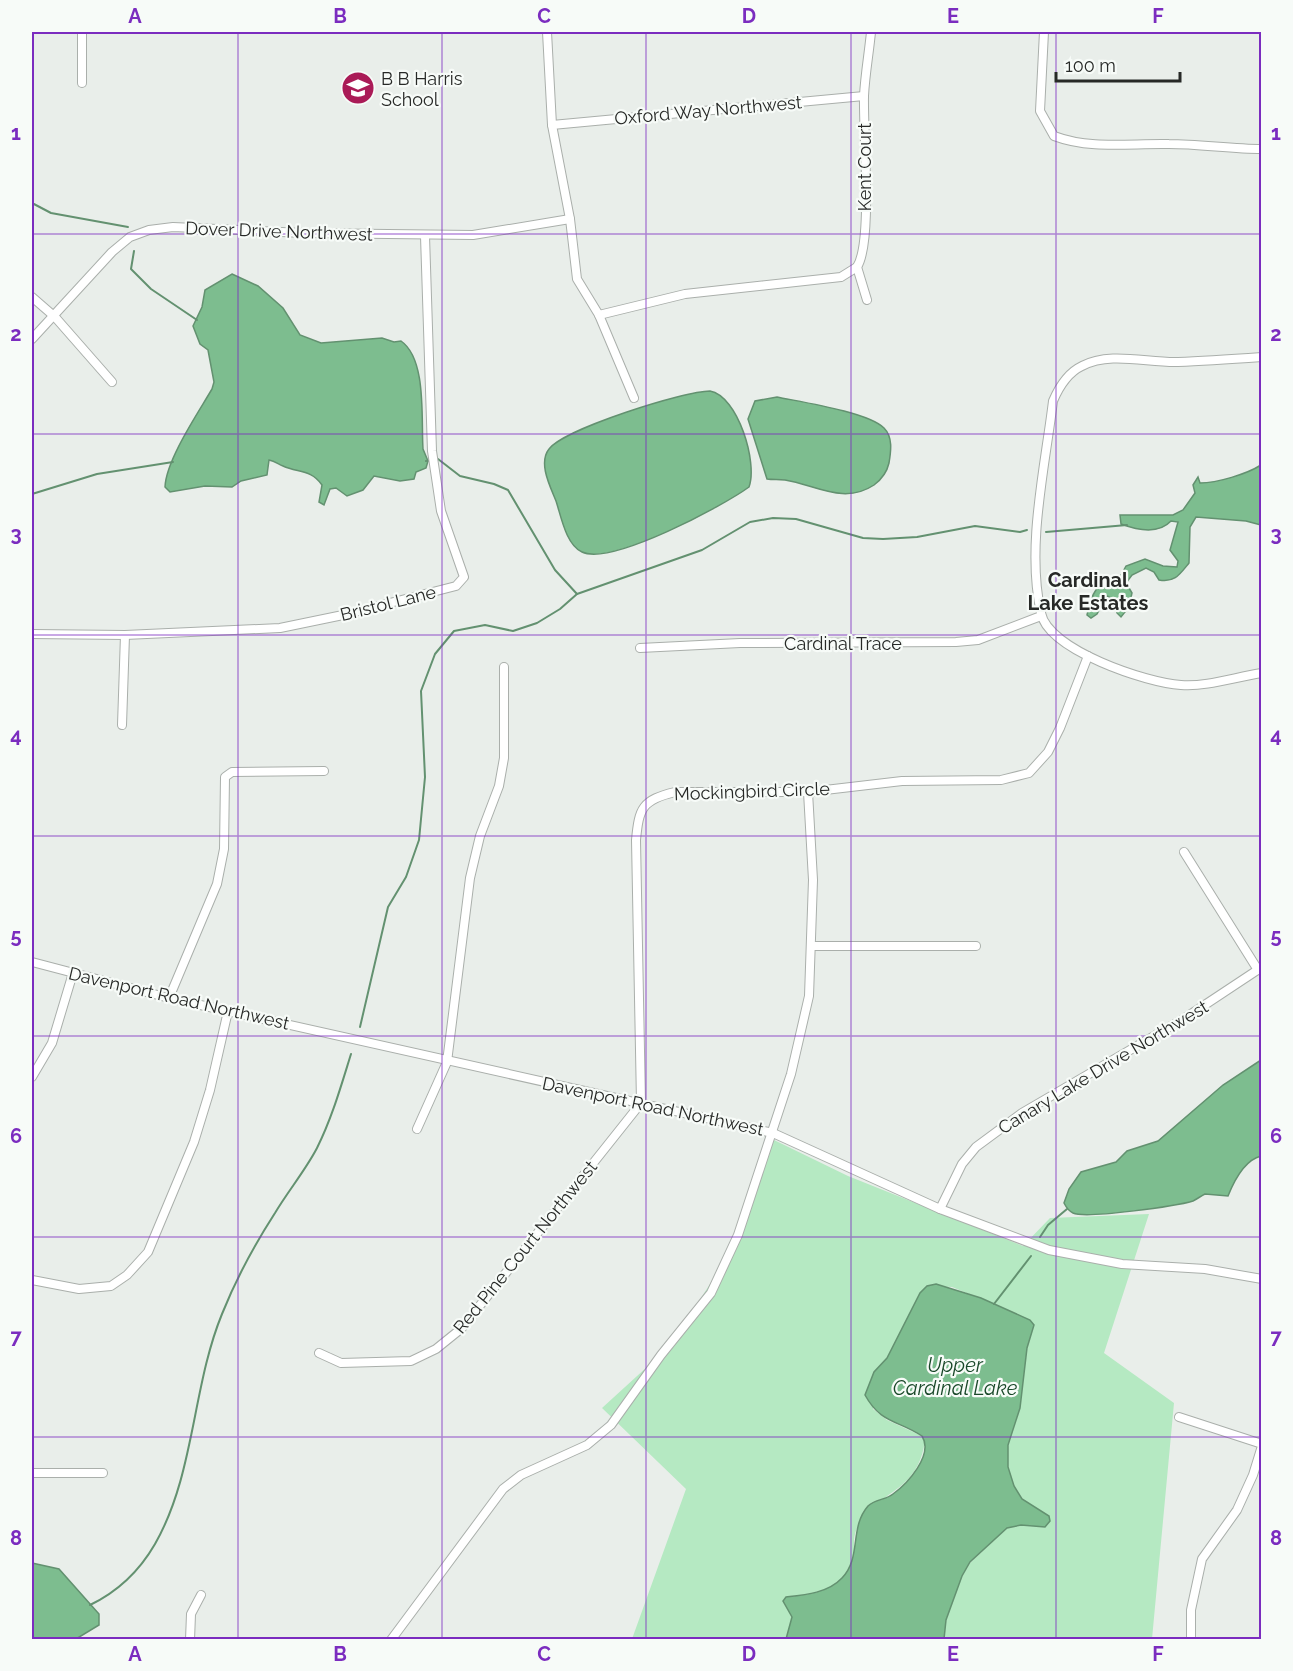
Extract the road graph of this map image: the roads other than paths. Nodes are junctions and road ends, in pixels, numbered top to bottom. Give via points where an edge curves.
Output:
1 (82, 32) edge
2 (547, 32) edge
3 (871, 32) edge
4 (1044, 32) edge
5 (82, 83) dead end
6 (864, 96) junction
7 (552, 125) junction
8 (1262, 149) edge
9 (570, 219) junction
10 (425, 236) junction
11 (857, 267) junction
12 (32, 297) edge
13 (867, 300) dead end
14 (599, 315) junction
15 (55, 317) junction
16 (32, 339) edge
17 (1262, 357) edge
18 (112, 382) dead end
19 (634, 398) dead end
20 (1041, 616) junction
21 (32, 634) edge
22 (125, 635) junction
23 (640, 648) dead end
24 (1088, 656) junction
25 (504, 667) dead end
26 (1262, 673) edge
27 (122, 725) dead end
28 (324, 771) dead end
29 (808, 792) junction
30 (1184, 852) dead end
31 (812, 946) junction
32 (976, 946) dead end
33 (32, 962) edge
34 (1260, 969) edge
35 (73, 974) junction
36 (169, 998) junction
37 (228, 1011) junction
38 (447, 1062) junction
39 (32, 1077) edge
40 (641, 1103) junction
41 (417, 1129) dead end
42 (773, 1132) junction
43 (940, 1209) junction
44 (1262, 1279) edge
45 (32, 1280) edge
46 (320, 1353) dead end
47 (1179, 1417) dead end
48 (1262, 1445) edge
49 (32, 1473) edge
50 (103, 1473) dead end
51 (201, 1595) dead end
52 (190, 1640) edge
53 (391, 1640) edge
54 (1191, 1640) edge

1 - 5 street
2 - 7 street
3 - 6 street, Kent Court
4 - 8 street via 1040,111 1054,136 1072,143 1100,145
6 - 7 street, Oxford Way Northwest
6 - 11 street, Kent Court via 865,229 862,259
7 - 9 street
9 - 10 street, Dover Drive Northwest via 473,235
9 - 14 street via 578,279
10 - 15 street, Dover Drive Northwest via 173,227 149,230 130,237 112,252
10 - 22 street, Bristol Lane via 433,467 441,511 464,577 454,587 280,628
11 - 13 street
11 - 14 street via 841,277 694,293
12 - 15 street
14 - 19 street
15 - 16 street, Dover Drive Northwest
15 - 18 street
17 - 20 street via 1177,362 1096,360 1080,366 1060,384 1053,401 1036,535
20 - 23 street, Cardinal Trace via 978,640 956,642 740,643
20 - 24 street via 1064,643
21 - 22 street
22 - 27 street
24 - 26 street via 1122,672 1180,686
24 - 29 street, Mockingbird Circle via 1048,752 1029,773 1001,780 902,781
25 - 38 street via 504,758 495,803 480,836 470,878
28 - 36 street via 232,772 225,777 224,849 216,884
29 - 31 street
29 - 40 street, Mockingbird Circle via 675,792 654,797 638,815
30 - 34 street
31 - 32 street
31 - 42 street via 804,1022
33 - 35 street, Davenport Road Northwest
34 - 43 street, Canary Lake Drive Northwest via 1185,1018 1022,1113 976,1146 962,1164
35 - 36 street, Davenport Road Northwest
35 - 39 street via 52,1044
36 - 37 street, Davenport Road Northwest
37 - 38 street, Davenport Road Northwest
37 - 45 street via 194,1142 148,1251 127,1275 111,1286 79,1289
38 - 40 street, Davenport Road Northwest
38 - 41 street
40 - 42 street, Davenport Road Northwest
40 - 46 street, Red Pine Court Northwest via 462,1328 436,1349 411,1361 379,1363 341,1363
42 - 43 street, Davenport Road Northwest
42 - 53 street via 738,1235 711,1293 611,1425 587,1444 520,1475 503,1489
43 - 44 street, Davenport Road Northwest via 1032,1245 1089,1259 1205,1269
47 - 48 street
48 - 54 street via 1238,1510 1202,1559 1191,1610
49 - 50 street
51 - 52 street via 191,1614

